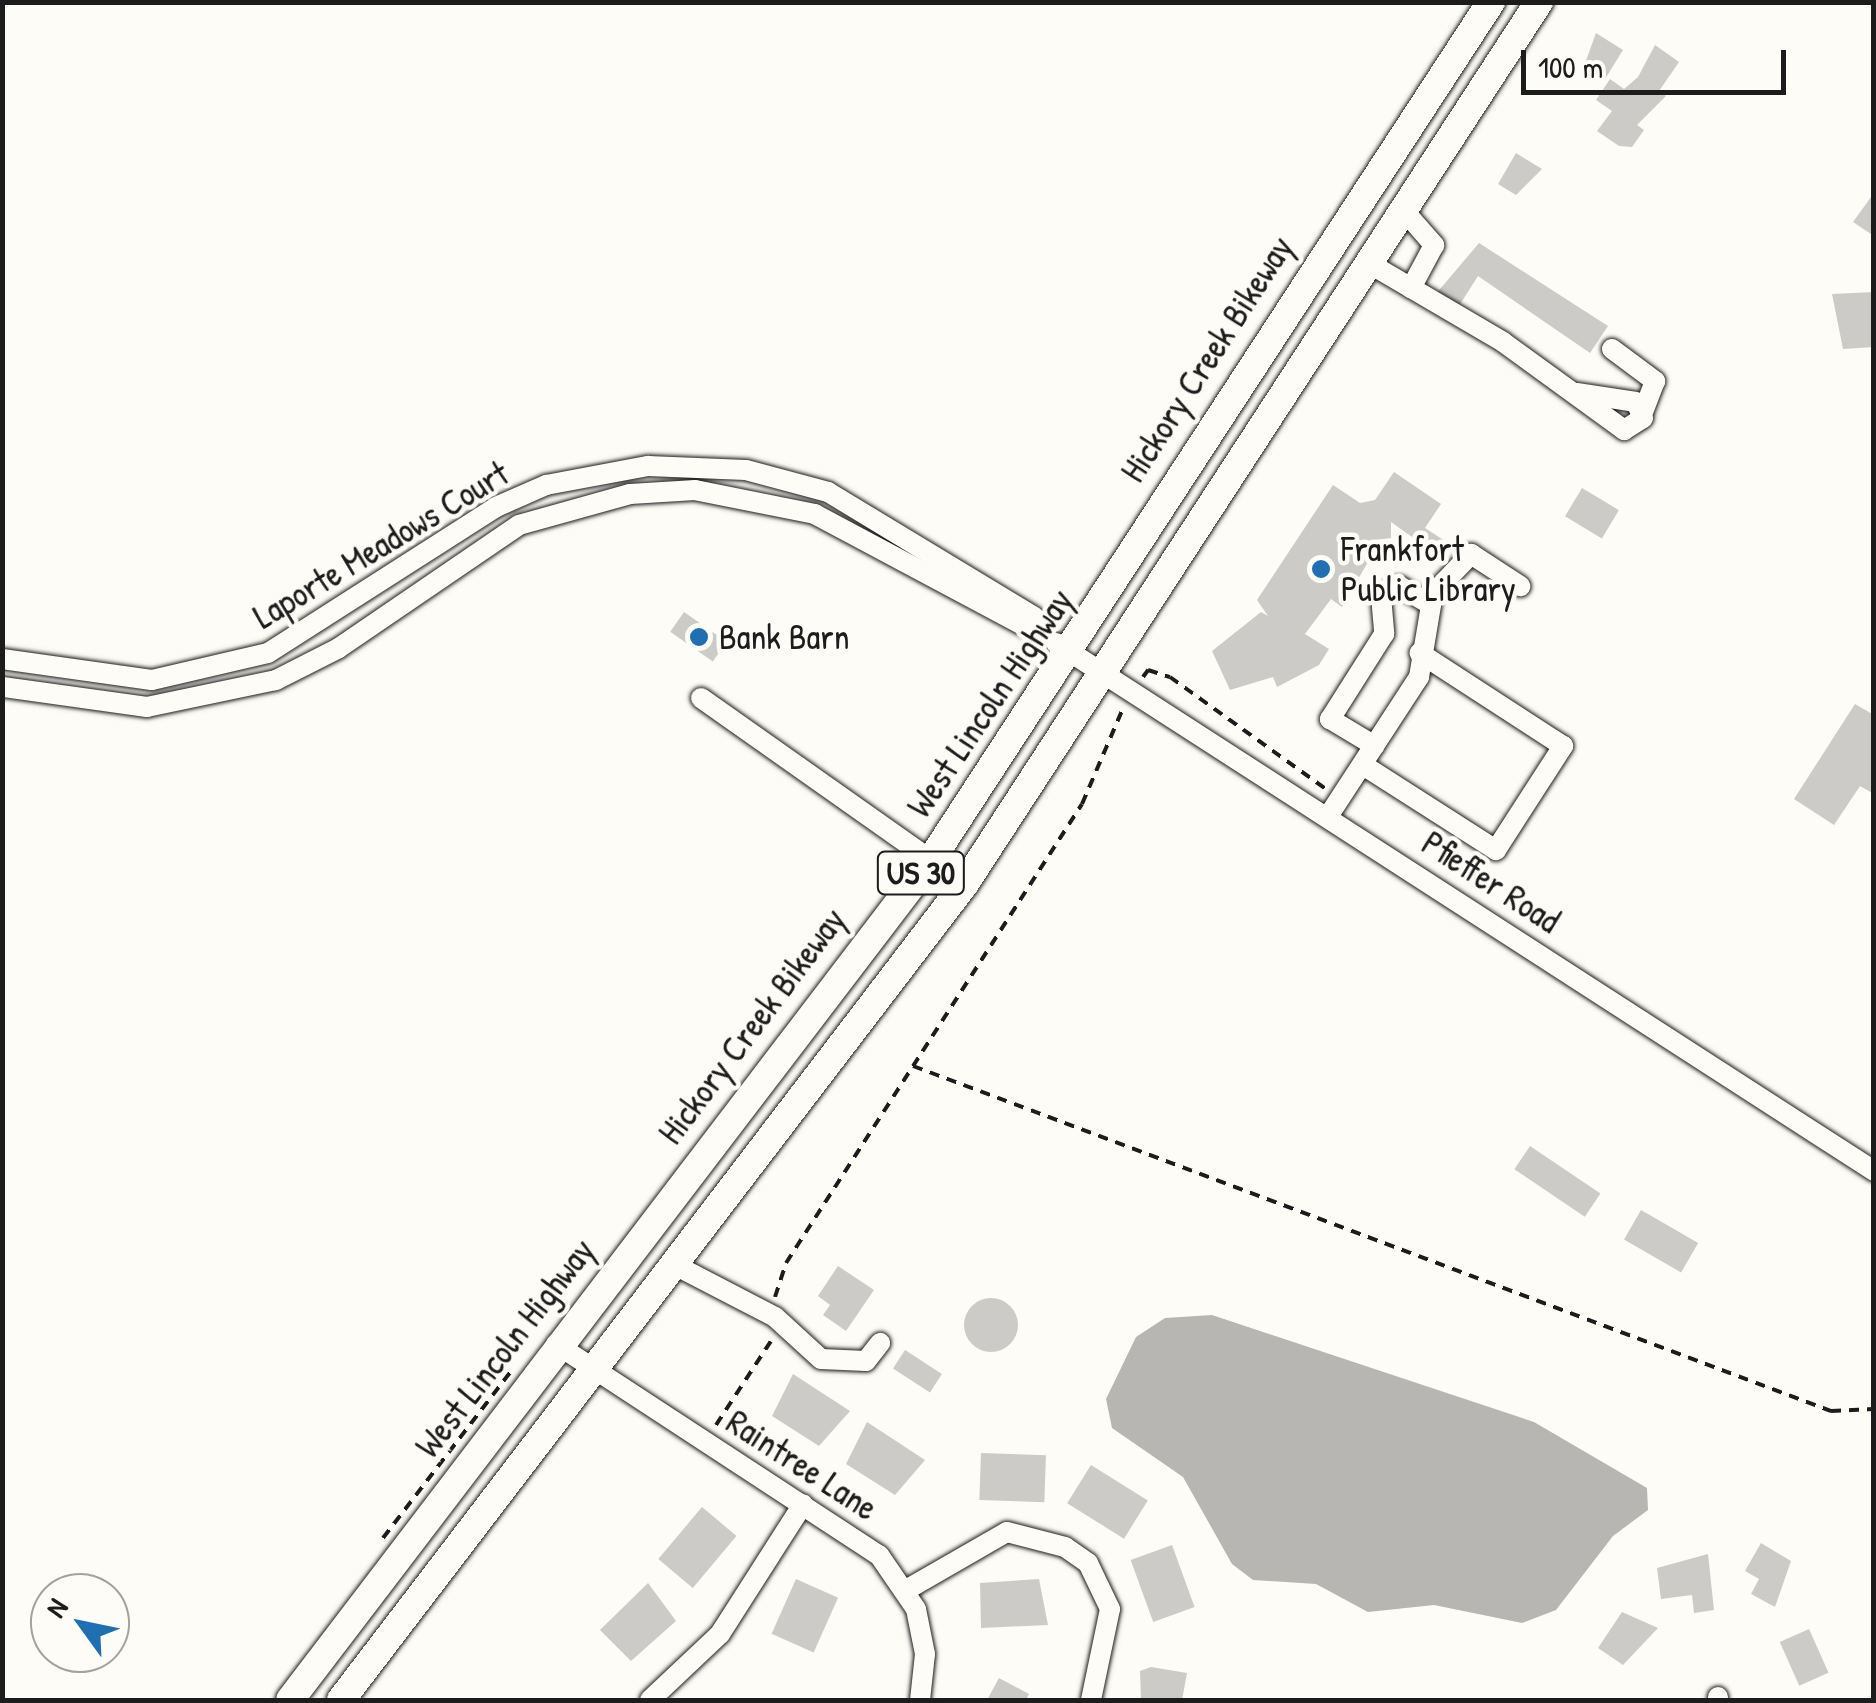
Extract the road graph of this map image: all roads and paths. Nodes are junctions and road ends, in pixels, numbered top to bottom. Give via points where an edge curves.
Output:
1 (1491, 2) edge
2 (1540, 2) edge
3 (1406, 213) junction
4 (1372, 265) junction
5 (1411, 288) junction
6 (1612, 349) dead end
7 (1520, 586) dead end
8 (1427, 600) junction
9 (1384, 634) junction
10 (1044, 637) junction
11 (1420, 645) junction
12 (1071, 650) junction
13 (2, 659) edge
14 (1148, 670) dead end
15 (1107, 672) junction
16 (2, 687) edge
17 (702, 698) dead end
18 (1106, 734) dead end
19 (1374, 746) junction
20 (1363, 765) junction
21 (1334, 808) junction
22 (931, 860) junction
23 (913, 1066) junction
24 (1873, 1168) edge
25 (671, 1263) junction
26 (775, 1316) junction
27 (880, 1343) dead end
28 (556, 1344) junction
29 (524, 1354) dead end
30 (590, 1367) junction
31 (1874, 1409) edge
32 (705, 1441) junction
33 (803, 1504) junction
34 (374, 1551) dead end
35 (906, 1590) junction
36 (290, 1700) edge
37 (341, 1700) edge
38 (650, 1700) edge
39 (920, 1700) edge
40 (1091, 1700) edge

1 - 12 main road, West Lincoln Highway / US 30
2 - 3 main road, US 30
3 - 4 main road, US 30
3 - 5 street via 1434,245
4 - 5 street
4 - 15 main road, US 30
5 - 6 street via 1624,430 1643,414 1655,381
7 - 8 street via 1470,554
8 - 9 street via 1399,586 1381,596
8 - 11 street
9 - 11 street
9 - 19 street via 1330,719
10 - 12 street, Laporte Meadows Court
10 - 13 street, Laporte Meadows Court via 1034,617 828,492 746,470 648,466 546,485 496,507 268,653 152,680
10 - 16 street, Laporte Meadows Court via 816,514 696,490 630,494 519,525 340,648 276,680 147,708
11 - 19 street via 1420,676
11 - 20 street via 1563,746 1496,850
12 - 15 street, Pfieffer Road
12 - 22 main road, West Lincoln Highway / US 30
14 - 21 path via 1282,750
15 - 21 street, Pfieffer Road
15 - 25 main road, US 30 via 964,886
17 - 22 street
18 - 23 path via 1082,804
19 - 20 street
20 - 21 street
21 - 24 street, Pfieffer Road
22 - 28 main road, West Lincoln Highway / US 30
23 - 26 path via 786,1263
23 - 31 path via 1831,1411
25 - 26 street
25 - 30 main road, US 30
26 - 27 street via 821,1359 846,1366 866,1360
26 - 32 path via 767,1348
28 - 30 street, Raintree Lane
28 - 36 main road, West Lincoln Highway / US 30
29 - 34 path
30 - 32 street, Raintree Lane
30 - 37 main road, US 30
32 - 33 street, Raintree Lane
33 - 35 street, Raintree Lane via 865,1544
33 - 38 street via 720,1634
35 - 39 street, Raintree Lane via 925,1654
35 - 40 street via 959,1552 1007,1532 1065,1548 1088,1564 1110,1609

